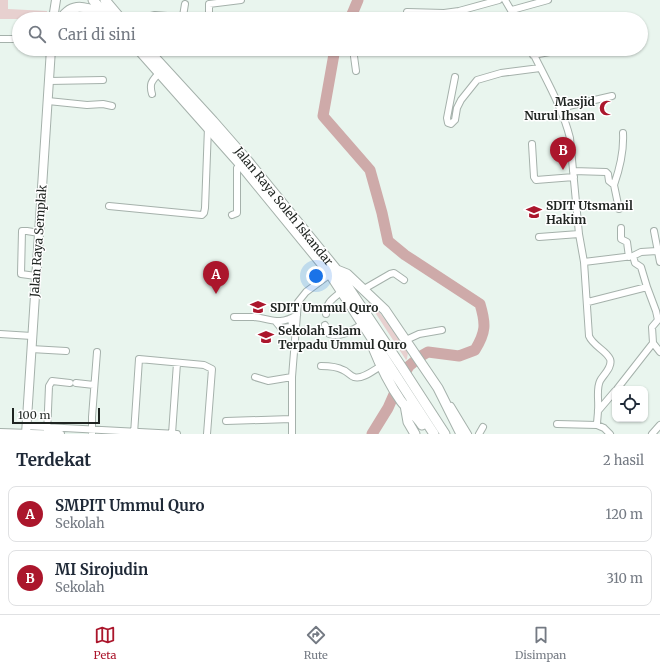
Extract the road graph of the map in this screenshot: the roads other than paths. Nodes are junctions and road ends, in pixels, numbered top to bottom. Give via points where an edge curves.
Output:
1 (52, 0) edge
2 (56, 0) edge
3 (93, 0) edge
4 (105, 0) edge
5 (241, 0) edge
6 (499, 0) edge
7 (505, 0) edge
8 (548, 0) edge
9 (232, 1) edge
10 (209, 2) edge
11 (185, 4) dead end
12 (459, 10) joint
13 (512, 10) joint
14 (53, 12) edge
15 (54, 12) edge
16 (67, 12) edge
17 (96, 12) edge
18 (103, 12) edge
19 (115, 12) edge
20 (184, 12) edge
21 (449, 12) edge
22 (0, 39) edge
23 (12, 39) edge
24 (51, 56) edge
25 (144, 56) edge
26 (153, 56) edge
27 (354, 56) edge
28 (534, 56) edge
29 (540, 68) junction
30 (356, 71) dead end
31 (159, 73) junction
32 (455, 77) dead end
33 (103, 80) dead end
34 (49, 81) junction
35 (152, 94) dead end
36 (612, 96) dead end
37 (48, 101) junction
38 (112, 106) dead end
39 (560, 108) junction
40 (201, 113) junction
41 (208, 127) junction
42 (623, 133) dead end
43 (532, 144) dead end
44 (240, 164) junction
45 (574, 174) junction
46 (614, 185) junction
47 (109, 206) dead end
48 (618, 210) dead end
49 (232, 215) dead end
50 (621, 228) dead end
51 (654, 231) dead end
52 (39, 233) junction
53 (579, 234) junction
54 (539, 237) dead end
55 (657, 251) junction
56 (631, 256) junction
57 (584, 262) junction
58 (660, 262) edge
59 (333, 272) junction
60 (36, 276) junction
61 (404, 280) dead end
62 (647, 287) junction
63 (364, 289) junction
64 (341, 292) junction
65 (588, 302) junction
66 (659, 313) edge
67 (326, 314) dead end
68 (297, 315) junction
69 (234, 317) dead end
70 (363, 324) junction
71 (325, 325) dead end
72 (442, 330) dead end
73 (0, 334) edge
74 (32, 336) junction
75 (406, 340) junction
76 (653, 343) junction
77 (32, 349) junction
78 (66, 350) dead end
79 (97, 352) dead end
80 (660, 352) edge
81 (177, 363) junction
82 (321, 366) dead end
83 (381, 366) junction
84 (397, 368) junction
85 (255, 377) dead end
86 (292, 377) junction
87 (94, 385) junction
88 (619, 386) edge
89 (438, 387) junction
90 (612, 395) edge
91 (415, 396) junction
92 (403, 403) junction
93 (598, 412) junction
94 (291, 419) junction
95 (226, 421) dead end
96 (556, 424) dead end
97 (596, 425) junction
98 (660, 425) edge
99 (483, 427) dead end
100 (26, 431) edge
101 (47, 431) edge
102 (92, 431) edge
103 (0, 432) edge
104 (134, 433) edge
105 (61, 434) edge
106 (172, 434) edge
107 (177, 434) edge
108 (207, 434) edge
109 (292, 434) edge
110 (415, 434) edge
111 (427, 434) edge
112 (434, 434) edge
113 (445, 434) edge
114 (461, 434) edge
115 (468, 434) edge
116 (479, 434) edge
117 (609, 434) edge
118 (652, 434) edge

1 - 14 main road
2 - 15 main road
3 - 18 highway
4 - 19 highway
5 - 9 street
6 - 12 street
7 - 13 street
8 - 13 street
9 - 10 street
11 - 20 street
12 - 21 street
16 - 17 highway via 75,7
22 - 23 street
24 - 34 main road, Jalan Raya Semplak
25 - 31 highway, Jalan Raya Soleh Iskandar
26 - 40 highway, Jalan Raya Soleh Iskandar
27 - 30 street
28 - 29 street
29 - 32 street via 501,73 477,80 461,100 455,120 451,124 447,118
29 - 39 street
31 - 35 street via 150,87
31 - 40 highway, Jalan Raya Soleh Iskandar
33 - 34 street
34 - 37 main road, Jalan Raya Semplak
36 - 39 street
37 - 38 street
37 - 52 main road, Jalan Raya Semplak
39 - 45 street via 570,138
40 - 41 highway, Jalan Raya Soleh Iskandar
40 - 59 highway, Jalan Raya Soleh Iskandar via 248,161
41 - 44 highway, Jalan Raya Soleh Iskandar
41 - 47 street via 204,214
42 - 46 street via 623,153
43 - 45 street via 536,180
44 - 49 street via 237,168 237,213
44 - 59 highway, Jalan Raya Soleh Iskandar
45 - 46 street via 606,172 609,181
45 - 53 street
46 - 48 street
50 - 56 street via 621,239 627,242
51 - 55 street
52 - 60 main road, Jalan Raya Semplak
52 - 60 street via 22,232 21,274
53 - 54 street
53 - 57 street
55 - 56 street via 641,252
55 - 58 street
56 - 57 street
56 - 62 street via 641,267
57 - 65 street
59 - 63 highway via 346,274
59 - 64 highway, Jalan Raya Soleh Iskandar
59 - 68 street via 301,298 298,302
59 - 84 highway, Jalan Raya Soleh Iskandar
60 - 74 main road, Jalan Raya Semplak
61 - 63 street via 394,273
62 - 65 street
62 - 66 street
63 - 75 highway via 385,310
64 - 67 street via 328,303
64 - 70 highway, Jalan Raya Soleh Iskandar
65 - 93 street via 589,336 610,362 598,386
66 - 76 street via 658,320 652,326
68 - 69 street via 276,322 255,317
68 - 86 street
70 - 71 street via 337,336 329,334
70 - 83 highway
70 - 84 highway, Jalan Raya Soleh Iskandar
72 - 75 street via 419,334
73 - 74 street
74 - 77 main road, Jalan Raya Semplak
75 - 89 highway
76 - 80 street
76 - 88 street
77 - 78 street
77 - 100 main road, Jalan Raya Semplak
79 - 87 street
81 - 104 street via 139,359
81 - 106 street
81 - 108 street via 204,365 212,369
82 - 83 street via 338,368 358,377
83 - 92 highway
84 - 91 highway, Jalan Raya Soleh Iskandar
85 - 86 street via 268,381
86 - 94 street
87 - 101 street via 52,382 49,386
87 - 102 street
89 - 114 highway
89 - 115 street
90 - 93 street
91 - 112 highway, Jalan Raya Soleh Iskandar
91 - 113 highway, Jalan Raya Soleh Iskandar
92 - 110 highway via 408,422
92 - 111 highway
93 - 97 street
94 - 95 street
94 - 109 street
96 - 97 street
97 - 117 street via 604,428
98 - 118 street
99 - 116 street
100 - 101 street
100 - 103 street
101 - 102 street
101 - 105 street
102 - 104 street
104 - 106 street
106 - 107 street

